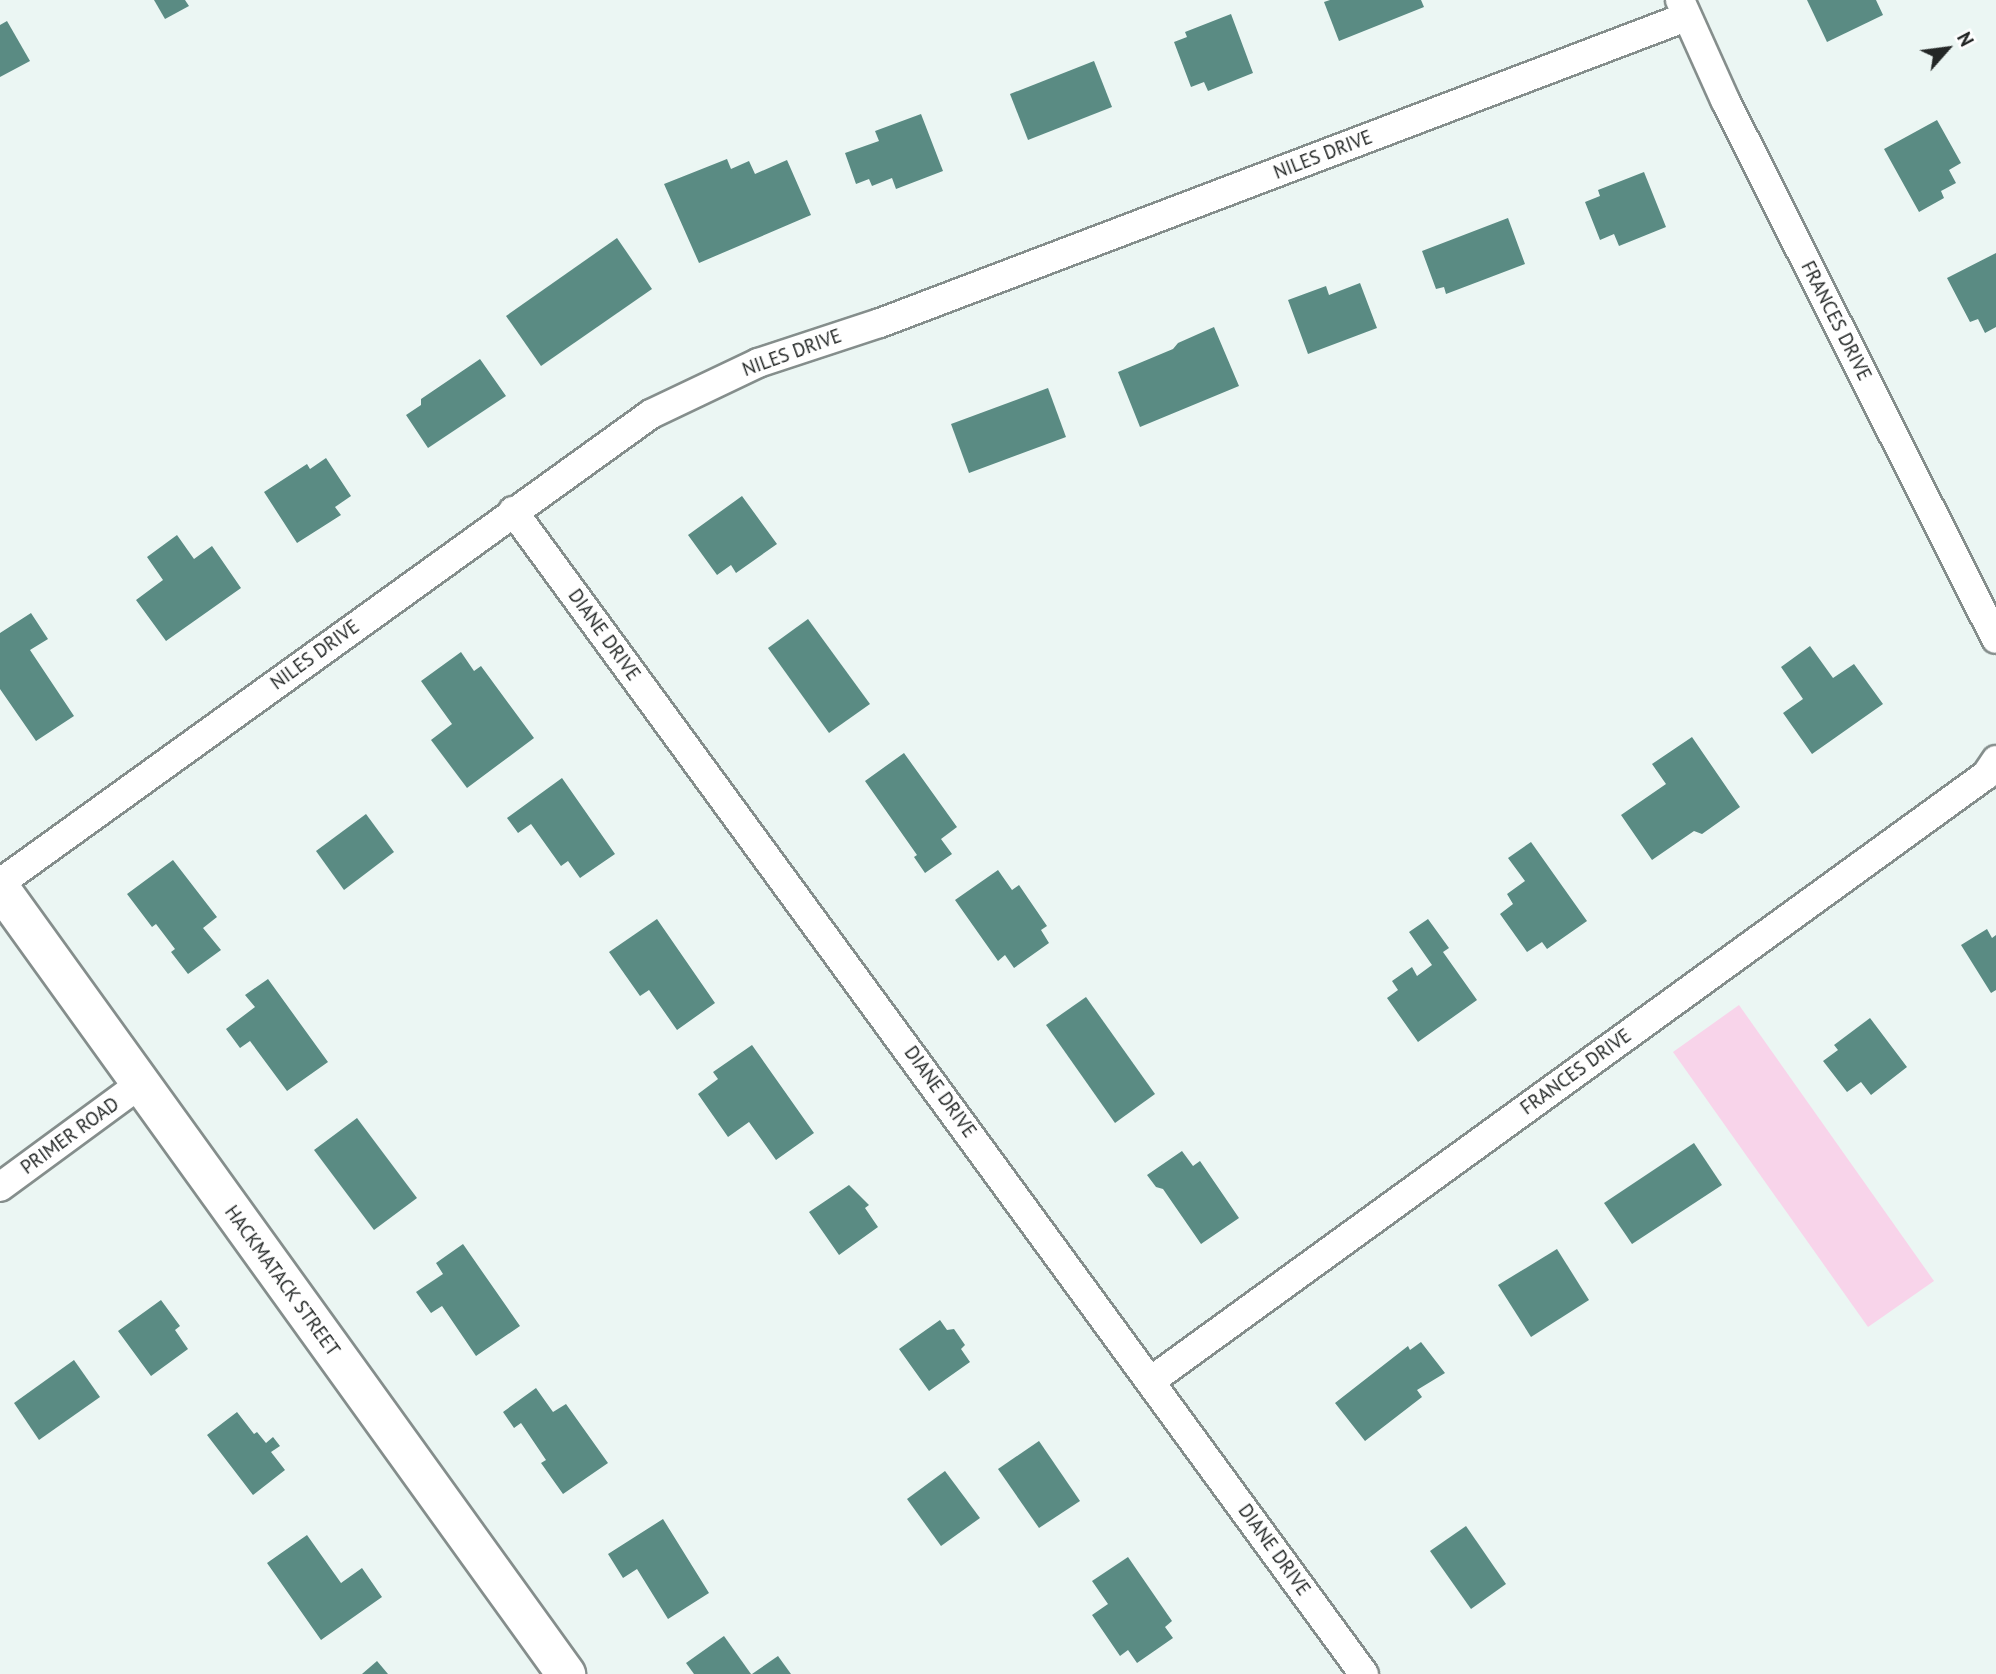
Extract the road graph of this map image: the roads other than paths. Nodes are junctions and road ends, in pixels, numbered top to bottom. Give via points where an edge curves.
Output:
1 (1683, 9) edge
2 (513, 511) junction
3 (1996, 639) edge
4 (1996, 760) edge
5 (0, 885) edge
6 (140, 1084) junction
7 (0, 1187) edge
8 (1152, 1380) junction
9 (566, 1674) edge
10 (1364, 1674) edge

1 - 2 street, NILES DRIVE via 880,323 758,363 651,414
1 - 3 street, FRANCES DRIVE
2 - 5 street, NILES DRIVE
2 - 8 street, DIANE DRIVE
4 - 8 street, FRANCES DRIVE via 1974,783
5 - 6 street, HACKMATACK STREET
6 - 7 street, PRIMER ROAD
6 - 9 street, HACKMATACK STREET
8 - 10 street, DIANE DRIVE

